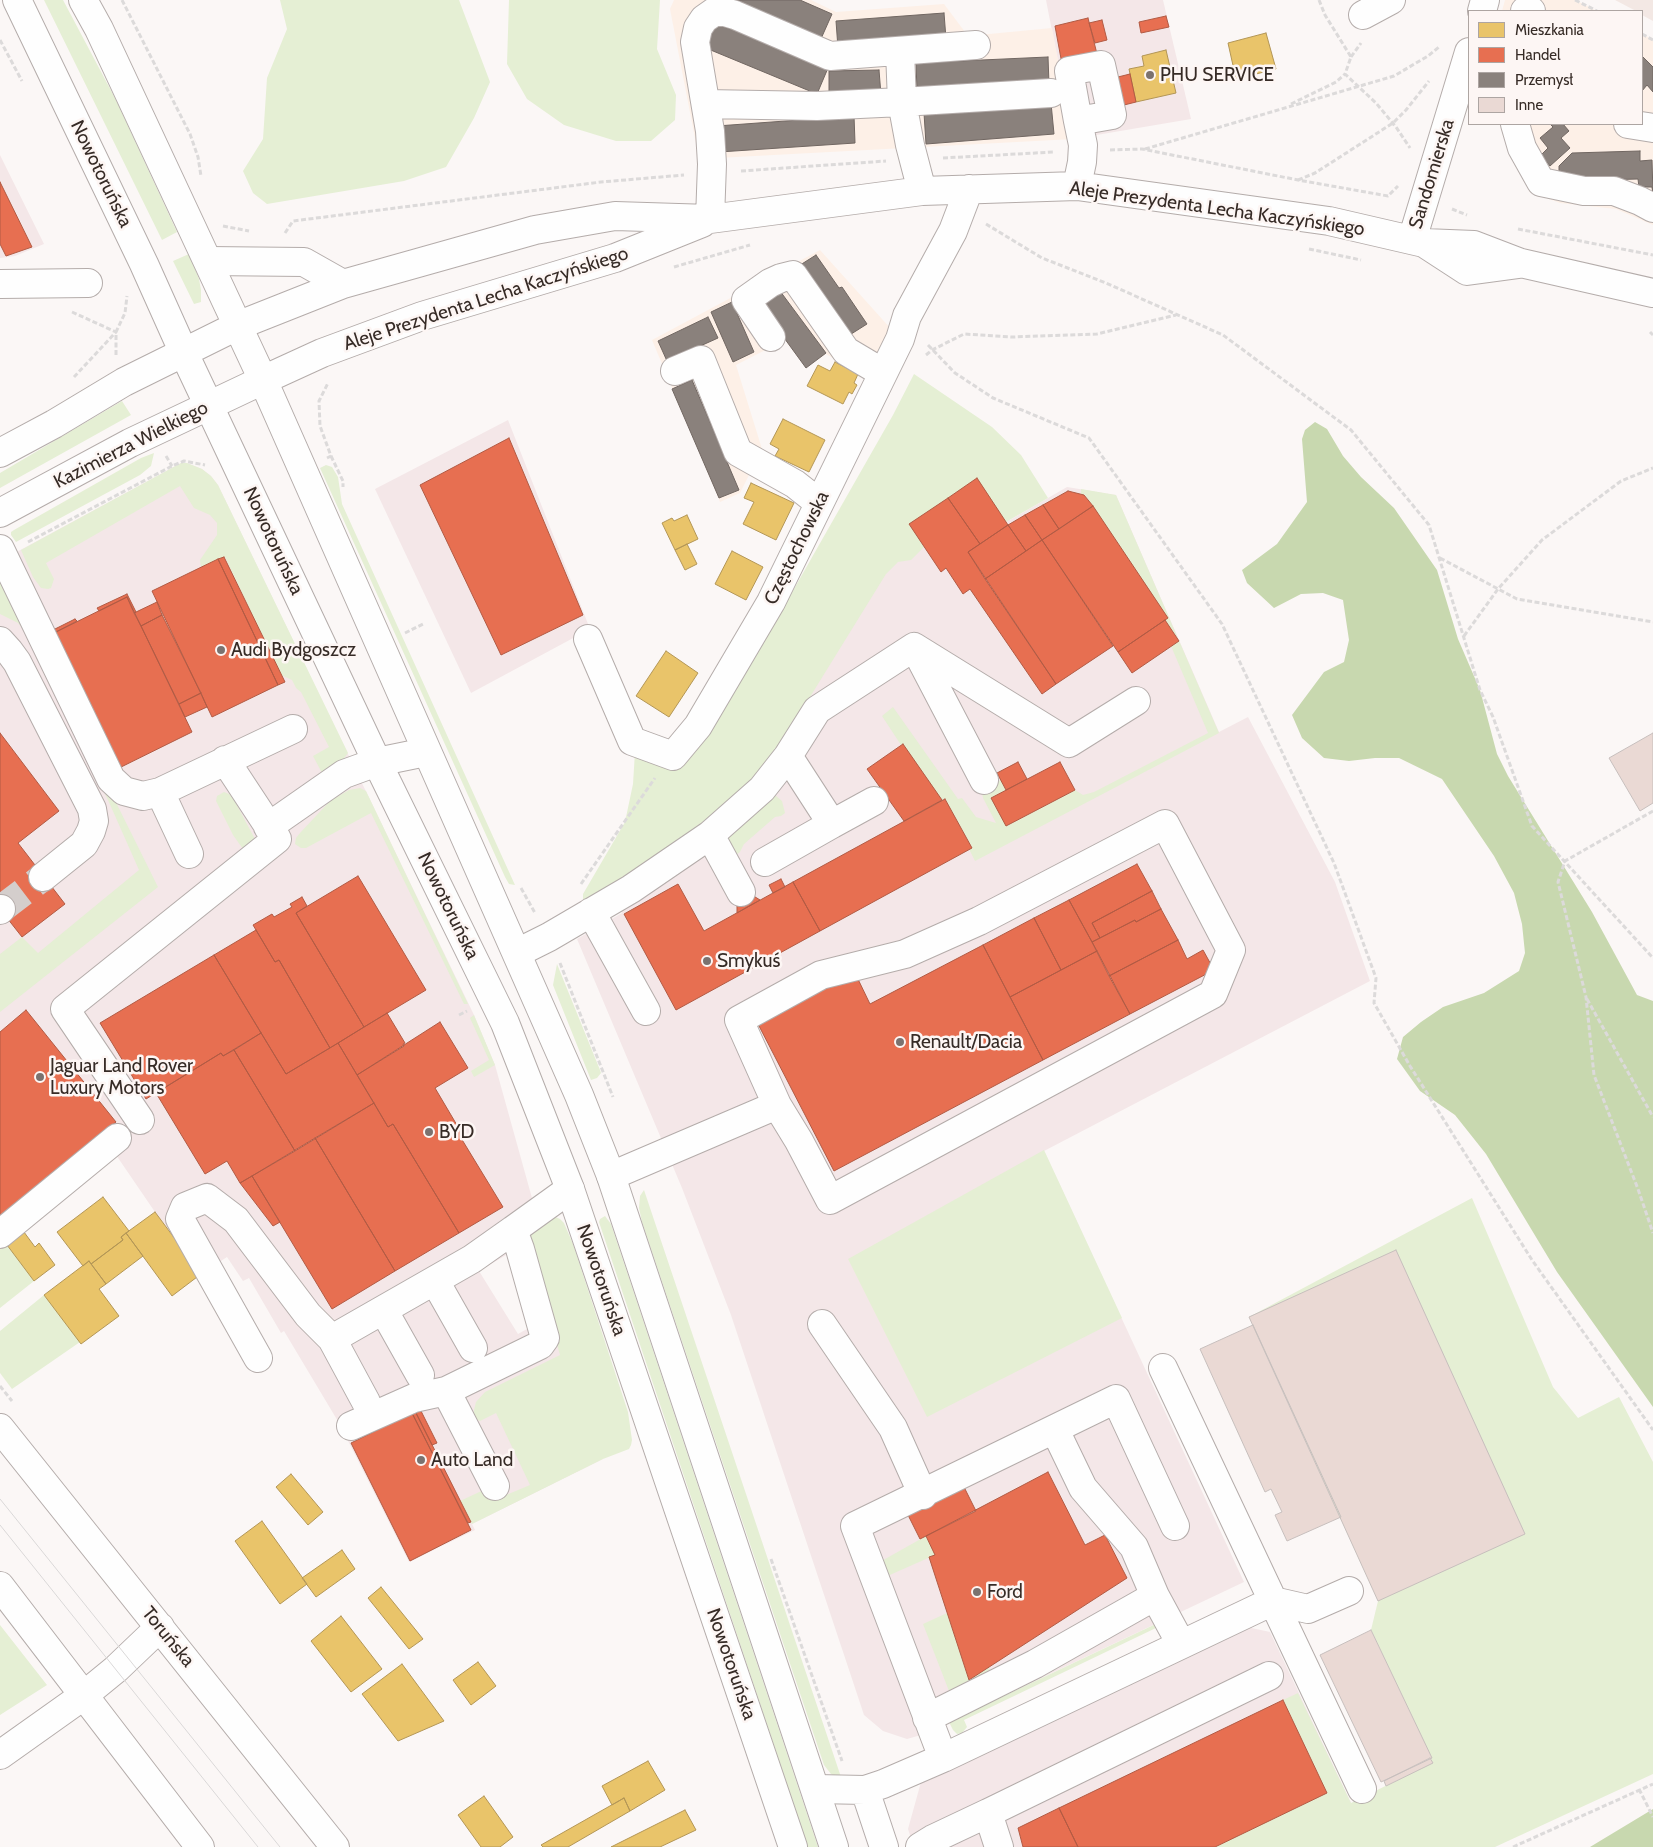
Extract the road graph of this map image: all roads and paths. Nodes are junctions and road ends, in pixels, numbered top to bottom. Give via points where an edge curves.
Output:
1 (17, 0) edge
2 (83, 0) edge
3 (122, 0) edge
4 (1318, 0) edge
5 (1391, 0) edge
6 (1575, 0) edge
7 (1595, 10) edge
8 (1363, 15) dead end
9 (1362, 42) dead end
10 (1443, 44) dead end
11 (976, 45) dead end
12 (900, 51) junction
13 (1468, 55) edge
14 (1351, 57) junction
15 (1345, 74) junction
16 (1433, 75) dead end
17 (1357, 87) junction
18 (1051, 94) dead end
19 (902, 102) junction
20 (706, 104) junction
21 (1282, 108) junction
22 (1078, 121) dead end
23 (1393, 123) junction
24 (1515, 125) edge
25 (1634, 125) edge
26 (1653, 128) edge
27 (1142, 149) dead end
28 (1412, 151) dead end
29 (1298, 180) dead end
30 (202, 182) dead end
31 (1077, 186) junction
32 (922, 192) junction
33 (1388, 196) dead end
34 (1424, 198) junction
35 (966, 199) junction
36 (1653, 208) edge
37 (1471, 217) dead end
38 (710, 219) junction
39 (222, 226) dead end
40 (1509, 228) dead end
41 (256, 232) dead end
42 (1418, 241) junction
43 (753, 244) dead end
44 (1304, 248) dead end
45 (1653, 255) edge
46 (1361, 260) dead end
47 (208, 261) junction
48 (668, 269) dead end
49 (88, 283) dead end
50 (0, 284) edge
51 (343, 284) junction
52 (1653, 293) edge
53 (1177, 314) junction
54 (907, 316) junction
55 (237, 326) junction
56 (771, 337) dead end
57 (932, 350) junction
58 (183, 351) junction
59 (923, 357) dead end
60 (676, 371) dead end
61 (883, 373) junction
62 (263, 380) junction
63 (210, 405) junction
64 (0, 453) edge
65 (1653, 468) edge
66 (819, 503) junction
67 (0, 513) edge
68 (0, 549) edge
69 (1439, 558) junction
70 (1498, 589) junction
71 (1653, 622) edge
72 (425, 623) dead end
73 (409, 631) dead end
74 (1464, 636) junction
75 (588, 638) dead end
76 (0, 641) edge
77 (914, 647) junction
78 (1136, 701) dead end
79 (293, 728) dead end
80 (426, 752) junction
81 (672, 756) junction
82 (788, 756) junction
83 (225, 760) junction
84 (376, 762) junction
85 (984, 780) dead end
86 (160, 792) junction
87 (874, 801) dead end
88 (1653, 811) edge
89 (832, 824) junction
90 (268, 826) junction
91 (710, 835) junction
92 (189, 854) dead end
93 (1565, 861) junction
94 (765, 862) dead end
95 (43, 877) tunnel mouth
96 (579, 887) dead end
97 (741, 892) dead end
98 (591, 912) junction
99 (517, 953) junction
100 (1653, 958) edge
101 (1586, 997) junction
102 (646, 1011) dead end
103 (777, 1105) junction
104 (1653, 1118) edge
105 (140, 1120) dead end
106 (117, 1138) dead end
107 (610, 1176) junction
108 (570, 1188) junction
109 (513, 1230) junction
110 (1653, 1233) edge
111 (0, 1234) edge
112 (435, 1281) junction
113 (384, 1311) junction
114 (822, 1324) dead end
115 (332, 1339) junction
116 (473, 1348) dead end
117 (258, 1358) dead end
118 (1163, 1368) dead end
119 (420, 1375) dead end
120 (446, 1392) junction
121 (366, 1402) dead end
122 (351, 1426) dead end
123 (0, 1428) edge
124 (1055, 1430) junction
125 (1653, 1430) edge
126 (495, 1486) dead end
127 (923, 1495) junction
128 (1175, 1526) dead end
129 (0, 1586) edge
130 (1349, 1590) dead end
131 (1155, 1596) junction
132 (1273, 1601) junction
133 (160, 1628) junction
134 (1181, 1644) junction
135 (1269, 1676) dead end
136 (83, 1696) junction
137 (927, 1718) junction
138 (0, 1755) edge
139 (943, 1758) junction
140 (1653, 1784) edge
141 (816, 1789) junction
142 (1362, 1789) dead end
143 (1639, 1789) junction
144 (865, 1790) junction
145 (988, 1813) junction
146 (1653, 1816) edge
147 (930, 1844) edge
148 (200, 1847) edge
149 (335, 1847) edge
150 (793, 1847) edge
151 (834, 1847) edge
152 (884, 1847) edge
153 (999, 1847) edge
154 (1513, 1847) edge

1 - 58 main road, Nowotoruńska
2 - 47 main road
3 - 30 path via 190,134
4 - 14 path
5 - 8 main road
6 - 7 path
9 - 14 path
10 - 17 path via 1394,76
11 - 12 main road
12 - 19 main road
12 - 20 main road via 830,56 735,15 714,12 698,28 695,42
13 - 34 main road, Sandomierska
14 - 15 path
15 - 17 path
15 - 21 path via 1336,82
16 - 23 path
17 - 21 path
17 - 23 path via 1376,102
18 - 19 main road
19 - 20 main road via 817,106
19 - 32 main road
20 - 38 main road via 712,164
21 - 27 path
22 - 31 main road via 1084,145
23 - 28 path
23 - 29 path via 1315,173
24 - 36 main road via 1522,148 1541,182 1584,191 1614,191
25 - 26 main road
31 - 35 main road, Aleje Prezydenta Lecha Kaczyńskiego
31 - 42 main road, Aleje Prezydenta Lecha Kaczyńskiego via 1329,221
32 - 35 main road, Aleje Prezydenta Lecha Kaczyńskiego
32 - 38 main road, Aleje Prezydenta Lecha Kaczyńskiego
33 - 34 path
34 - 37 path
34 - 42 main road, Sandomierska
35 - 53 path via 1042,258
35 - 54 main road, Częstochowska via 953,231
38 - 51 main road, Aleje Prezydenta Lecha Kaczyńskiego via 615,216 535,230
38 - 62 main road, Aleje Prezydenta Lecha Kaczyńskiego via 615,258 422,316 322,353
39 - 41 path
40 - 45 path
42 - 52 main road, Aleje Prezydenta Lecha Kaczyńskiego via 1474,245 1521,264
43 - 48 path
44 - 46 path
47 - 51 main road via 304,262
47 - 55 main road
49 - 50 main road
51 - 55 main road, Aleje Prezydenta Lecha Kaczyńskiego
53 - 57 path via 1097,334 1012,337 964,334
53 - 69 path via 1223,335 1351,430 1429,524
54 - 57 path
54 - 61 main road, Częstochowska via 900,340
55 - 58 main road
55 - 62 main road
56 - 61 main road via 746,300 770,284 793,275 846,350
57 - 59 path
57 - 125 path via 955,373 993,398 1090,438 1222,624 1334,863 1376,978 1374,1003 1532,1260
58 - 63 main road, Nowotoruńska
58 - 64 main road
60 - 66 main road via 711,355 738,452 795,484
61 - 66 main road, Częstochowska
62 - 63 main road, Kazimierza Wielkiego
62 - 80 main road
63 - 67 main road, Kazimierza Wielkiego via 130,443
63 - 84 main road, Nowotoruńska
65 - 70 path via 1621,481 1542,540
66 - 81 main road, Częstochowska via 771,602 698,726
68 - 86 main road via 111,779 124,791 133,794 143,796
69 - 70 path
69 - 74 path
70 - 71 path via 1517,599
70 - 74 path
72 - 73 path
74 - 93 path via 1480,690 1532,826
75 - 81 main road via 632,741
76 - 95 main road via 17,662 92,809 94,821 84,844
77 - 78 main road via 1069,743
77 - 82 main road via 817,710
77 - 85 main road
79 - 83 main road
80 - 84 main road
80 - 99 main road
81 - 96 path
82 - 89 main road
82 - 91 main road via 762,789
83 - 86 main road
83 - 90 main road
84 - 90 main road via 344,774
84 - 108 main road, Nowotoruńska via 506,1024
86 - 92 main road
87 - 89 main road
88 - 93 path
89 - 94 main road
90 - 105 main road via 277,839 64,1009
91 - 97 main road
91 - 98 main road
93 - 100 path
93 - 101 path via 1558,882
98 - 99 main road
98 - 102 main road
99 - 107 main road via 579,1095
101 - 104 path
101 - 110 path via 1594,1075
103 - 103 main road via 739,1020 821,975 906,954 979,921 1166,824 1230,950 1213,994 830,1200
103 - 107 main road
106 - 111 main road
107 - 141 main road
108 - 109 main road
108 - 150 main road, Nowotoruńska
109 - 112 main road via 472,1260
109 - 120 main road via 545,1338 540,1345
112 - 113 main road
112 - 116 main road
113 - 115 main road
113 - 119 main road
114 - 127 main road via 893,1428
115 - 117 main road via 308,1315 236,1220 207,1198 185,1207 180,1219
115 - 121 main road
118 - 132 main road
120 - 122 main road via 414,1398
120 - 126 main road
123 - 133 main road, Toruńska
124 - 127 main road
124 - 128 main road via 1116,1400
124 - 131 main road via 1083,1488 1134,1546
127 - 137 main road via 855,1526
129 - 136 main road
130 - 132 main road via 1308,1609
131 - 134 main road
131 - 137 main road via 1035,1664
132 - 134 main road
132 - 142 main road
133 - 136 main road
133 - 149 main road, Toruńska
134 - 139 main road
135 - 145 main road
136 - 138 main road
136 - 148 main road
137 - 139 main road
139 - 144 main road
140 - 143 path
141 - 144 main road
141 - 151 main road
143 - 146 path
143 - 154 path
144 - 152 main road
145 - 147 main road
145 - 153 main road

